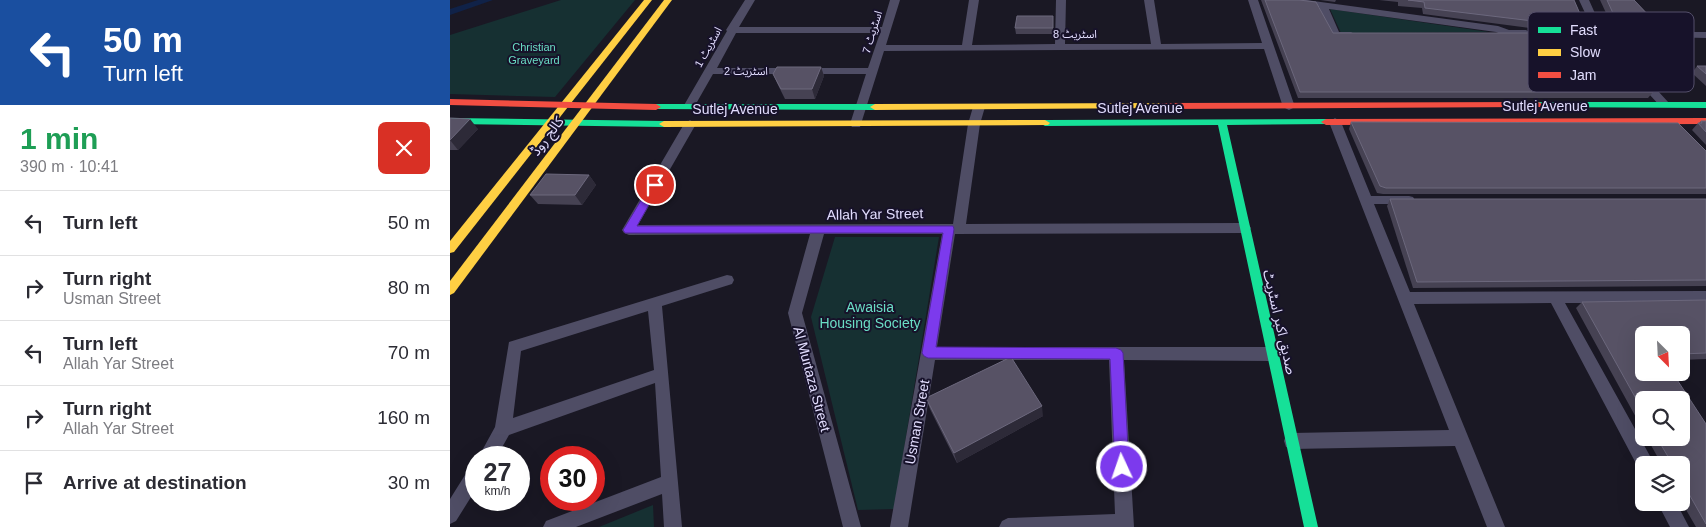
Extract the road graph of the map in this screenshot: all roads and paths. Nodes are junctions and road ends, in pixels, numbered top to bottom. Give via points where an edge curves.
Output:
1 (648, 0) edge
2 (668, 0) edge
3 (750, 0) edge
4 (895, 0) edge
5 (974, 0) edge
6 (1061, 0) edge
7 (1149, 0) edge
8 (1253, 0) edge
9 (1285, 0) edge
10 (1584, 0) edge
11 (1323, 6) junction
12 (1588, 12) edge
13 (731, 30) junction
14 (886, 30) junction
15 (1507, 33) junction
16 (1459, 34) edge
17 (1528, 34) edge
18 (1364, 35) edge
19 (1060, 46) junction
20 (1156, 46) junction
21 (1269, 46) junction
22 (880, 48) junction
23 (966, 48) junction
24 (709, 71) junction
25 (873, 72) junction
26 (1653, 92) edge
27 (450, 102) edge
28 (1521, 105) junction
29 (1665, 105) junction
30 (1706, 105) edge
31 (563, 106) junction
32 (588, 106) junction
33 (689, 107) junction
34 (861, 107) junction
35 (979, 107) junction
36 (1289, 107) junction
37 (1530, 120) junction
38 (450, 121) edge
39 (1706, 121) edge
40 (1335, 122) junction
41 (1676, 122) junction
42 (1222, 123) junction
43 (549, 124) junction
44 (574, 124) junction
45 (690, 124) junction
46 (856, 124) junction
47 (974, 124) junction
48 (1688, 134) edge
49 (1367, 200) junction
50 (1417, 200) edge
51 (1244, 228) junction
52 (954, 229) junction
53 (818, 230) junction
54 (450, 249) edge
55 (728, 280) dead end
56 (450, 290) edge
57 (1706, 297) edge
58 (1405, 298) junction
59 (1555, 298) junction
60 (655, 304) junction
61 (928, 353) junction
62 (1116, 353) junction
63 (1271, 354) junction
64 (662, 374) junction
65 (504, 429) junction
66 (1461, 438) junction
67 (1292, 441) junction
68 (493, 446) edge
69 (1641, 456) edge
70 (670, 482) junction
71 (465, 491) edge
72 (1671, 511) edge
73 (450, 515) edge
74 (1125, 525) edge
75 (552, 527) edge
76 (673, 527) edge
77 (852, 527) edge
78 (899, 527) edge
79 (1008, 527) edge
80 (1311, 527) edge
81 (1496, 527) edge
82 (1680, 527) edge

1 - 31 street, کالج روڈ
2 - 32 street, کالج روڈ
3 - 13 street, اسٹریٹ 1
4 - 14 street, اسٹریٹ 7
5 - 23 street
6 - 19 street
7 - 20 street
8 - 21 street
9 - 11 street
10 - 12 street
11 - 15 street via 1498,29
11 - 18 street via 1335,35
13 - 14 street
13 - 24 street, اسٹریٹ 1
14 - 22 street, اسٹریٹ 7
15 - 16 street
15 - 17 street
19 - 20 street, اسٹریٹ 8
19 - 23 street, اسٹریٹ 8
20 - 21 street, اسٹریٹ 8
21 - 36 street
22 - 23 street, اسٹریٹ 8
22 - 25 street, اسٹریٹ 7
24 - 25 street, اسٹریٹ 2
24 - 33 street, اسٹریٹ 1
25 - 34 street, اسٹریٹ 7
26 - 29 street
27 - 31 street, Sutlej Avenue
28 - 29 street, Sutlej Avenue
28 - 36 street, Sutlej Avenue
28 - 37 street
29 - 30 street, Sutlej Avenue
31 - 32 street, Sutlej Avenue
31 - 43 street, کالج روڈ
32 - 33 street, Sutlej Avenue
32 - 44 street, کالج روڈ
33 - 34 street, Sutlej Avenue
34 - 35 street, Sutlej Avenue
34 - 46 street, اسٹریٹ 7
35 - 36 street, Sutlej Avenue
35 - 47 street, Usman Street
37 - 40 street, Sutlej Avenue
37 - 41 street, Sutlej Avenue
38 - 43 street, Sutlej Avenue
39 - 41 street, Sutlej Avenue
40 - 42 street, Sutlej Avenue
40 - 49 street
41 - 48 street
42 - 47 street, Sutlej Avenue
42 - 51 street, صدیق اکبر اسٹریٹ
43 - 44 street, Sutlej Avenue
43 - 54 street, کالج روڈ
44 - 45 street, Sutlej Avenue
44 - 56 street, کالج روڈ
45 - 46 street, Sutlej Avenue
45 - 53 street, Allah Yar Street via 629,230
46 - 47 street, Sutlej Avenue
47 - 52 street, Usman Street
49 - 50 street
49 - 58 street
51 - 52 street, Allah Yar Street
51 - 63 street, صدیق اکبر اسٹریٹ
52 - 53 street, Allah Yar Street
52 - 61 street, Usman Street
53 - 77 street, Al Murtaza Street via 795,313
55 - 60 street
57 - 59 street
58 - 59 street
58 - 66 street
59 - 69 street
60 - 64 street
60 - 65 street via 514,347
61 - 62 street
61 - 78 street, Usman Street
62 - 63 street
62 - 74 street
63 - 67 street, صدیق اکبر اسٹریٹ
64 - 65 street
64 - 70 street
65 - 68 street
66 - 67 street
66 - 81 street
67 - 80 street, صدیق اکبر اسٹریٹ
70 - 75 street
70 - 76 street
71 - 73 street
72 - 82 street
74 - 79 street

